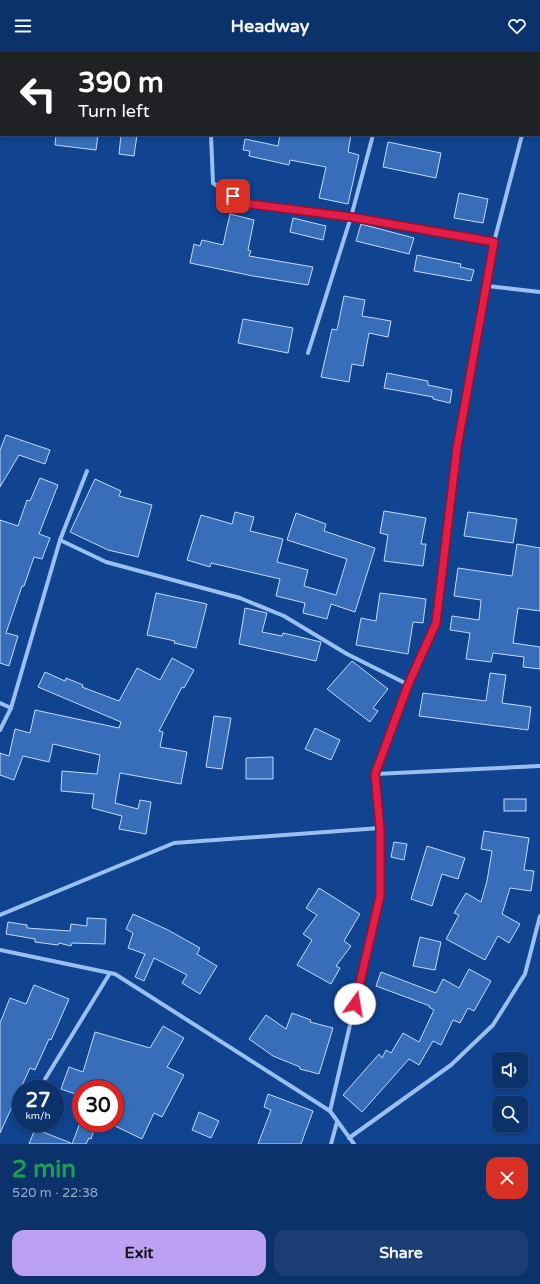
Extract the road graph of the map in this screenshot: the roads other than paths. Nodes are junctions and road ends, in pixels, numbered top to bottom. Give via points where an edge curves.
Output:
1 (211, 136) edge
2 (373, 136) edge
3 (522, 136) edge
4 (351, 217) junction
5 (494, 242) junction
6 (487, 286) junction
7 (540, 292) edge
8 (308, 353) dead end
9 (87, 471) dead end
10 (60, 540) junction
11 (408, 685) junction
12 (0, 703) edge
13 (11, 708) junction
14 (0, 730) edge
15 (540, 766) edge
16 (375, 774) junction
17 (380, 828) junction
18 (0, 915) edge
19 (540, 916) edge
20 (0, 950) edge
21 (110, 973) junction
22 (45, 1080) edge
23 (330, 1111) junction
24 (337, 1122) junction
25 (350, 1138) junction
26 (331, 1144) edge
27 (354, 1144) edge

1 - 4 street via 212,183 243,203
2 - 4 street
3 - 5 street
4 - 5 street
4 - 8 street
5 - 6 street
6 - 7 street
6 - 11 street via 457,448 436,623
9 - 10 street
10 - 11 street via 106,562 240,598 284,616 347,654
10 - 13 street
11 - 16 street
12 - 13 street
13 - 14 street
15 - 16 street
16 - 17 street
17 - 18 street via 174,843
17 - 23 street via 380,896
19 - 25 street via 525,974 493,1025 451,1065
20 - 21 street
21 - 22 street
21 - 23 street
23 - 24 street
24 - 25 street
24 - 26 street
25 - 27 street

